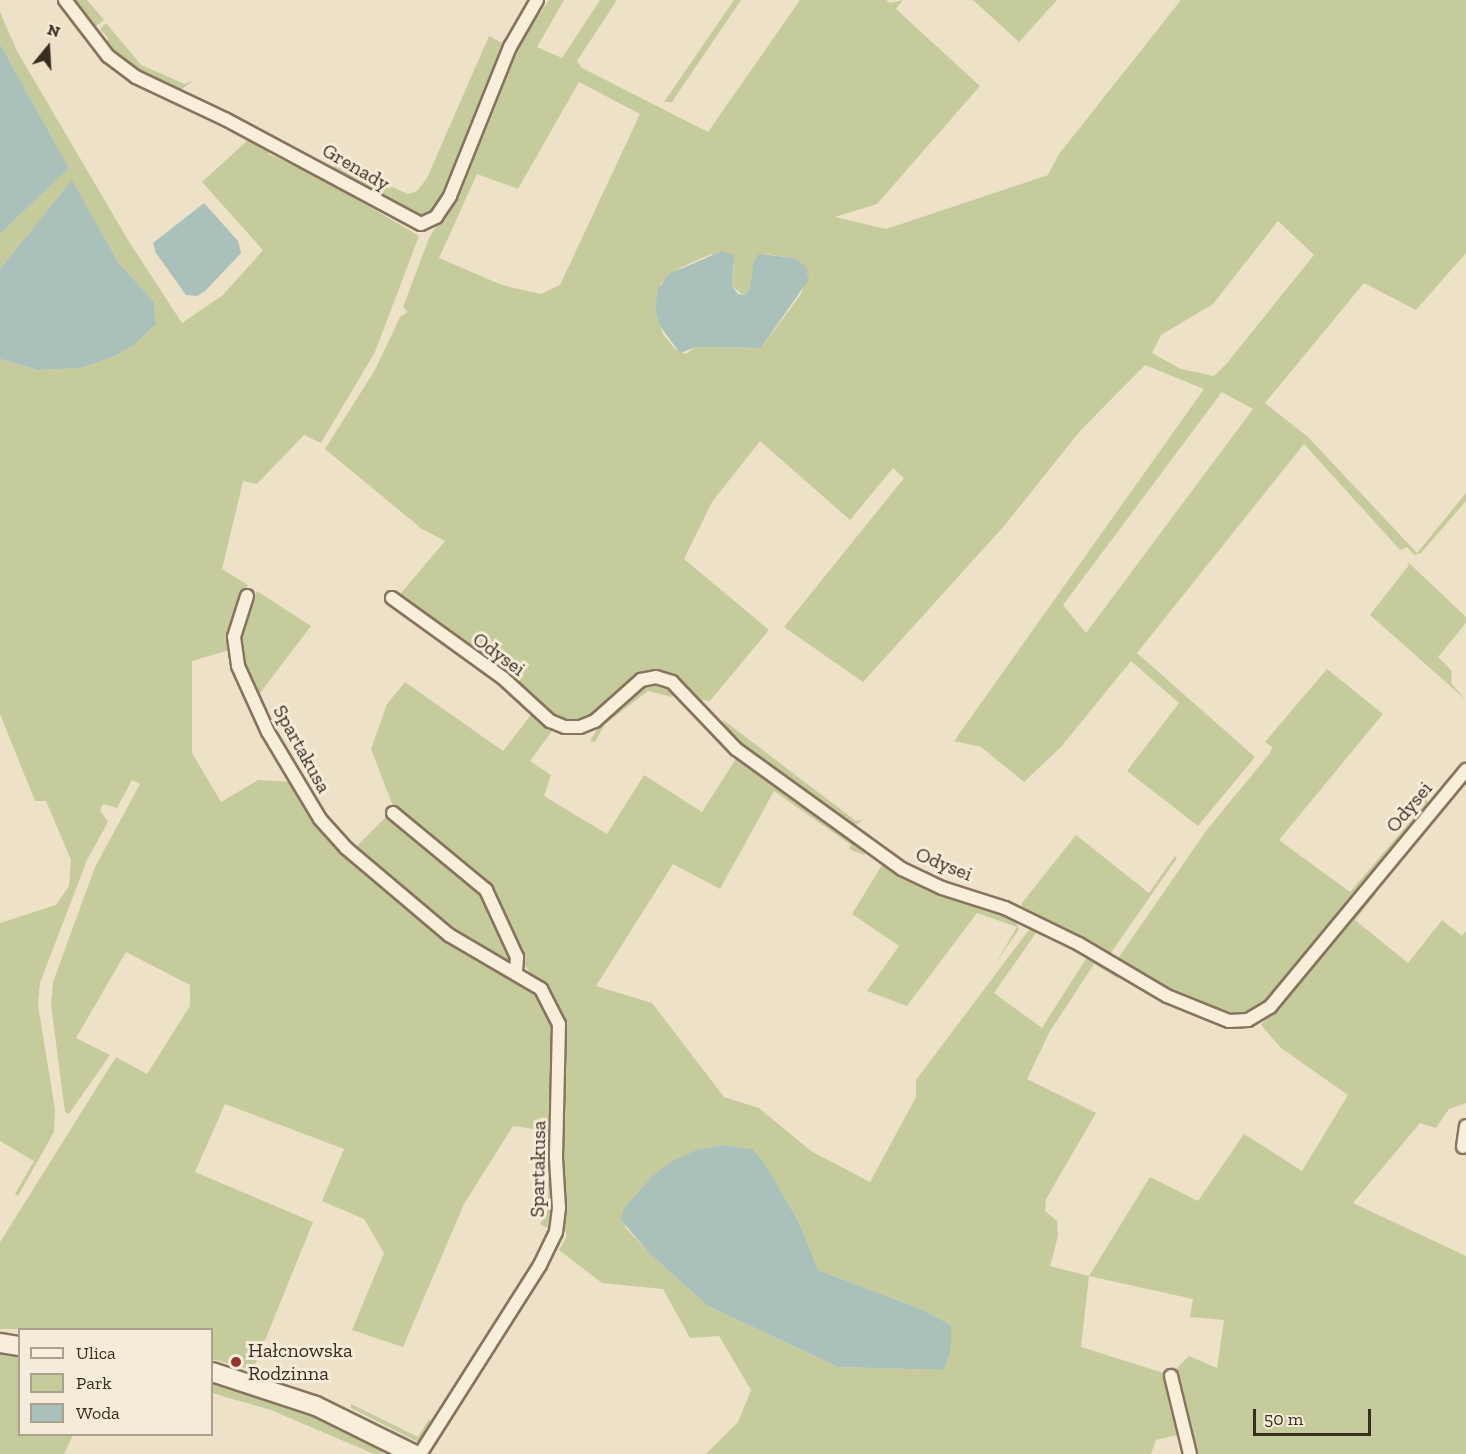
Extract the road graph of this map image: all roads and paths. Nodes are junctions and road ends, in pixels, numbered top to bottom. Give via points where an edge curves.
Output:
1 (65, 0) edge
2 (537, 0) edge
3 (247, 596) dead end
4 (392, 598) dead end
5 (1466, 770) edge
6 (393, 813) dead end
7 (516, 972) junction
8 (1466, 1126) edge
9 (1463, 1147) dead end
10 (0, 1343) edge
11 (18, 1346) edge
12 (213, 1372) edge
13 (1171, 1376) dead end
14 (413, 1454) edge
15 (420, 1454) edge
16 (1190, 1454) edge

1 - 2 street, Grenady via 108,56 136,77 225,119 421,224 436,217 450,196 510,47
3 - 7 street, Spartakusa via 234,637 238,666 268,732 320,819 346,848 449,935
4 - 5 street, Odysei via 503,678 550,721 565,727 595,721 641,680 656,677 672,682 736,749 902,869 934,885 1005,908 1079,944 1167,996 1229,1021 1254,1018 1273,1004
6 - 7 street via 486,890 517,957
7 - 15 street, Spartakusa via 541,989 559,1024 559,1220 545,1256
8 - 9 street
10 - 11 street
12 - 14 street via 316,1406
13 - 16 street

